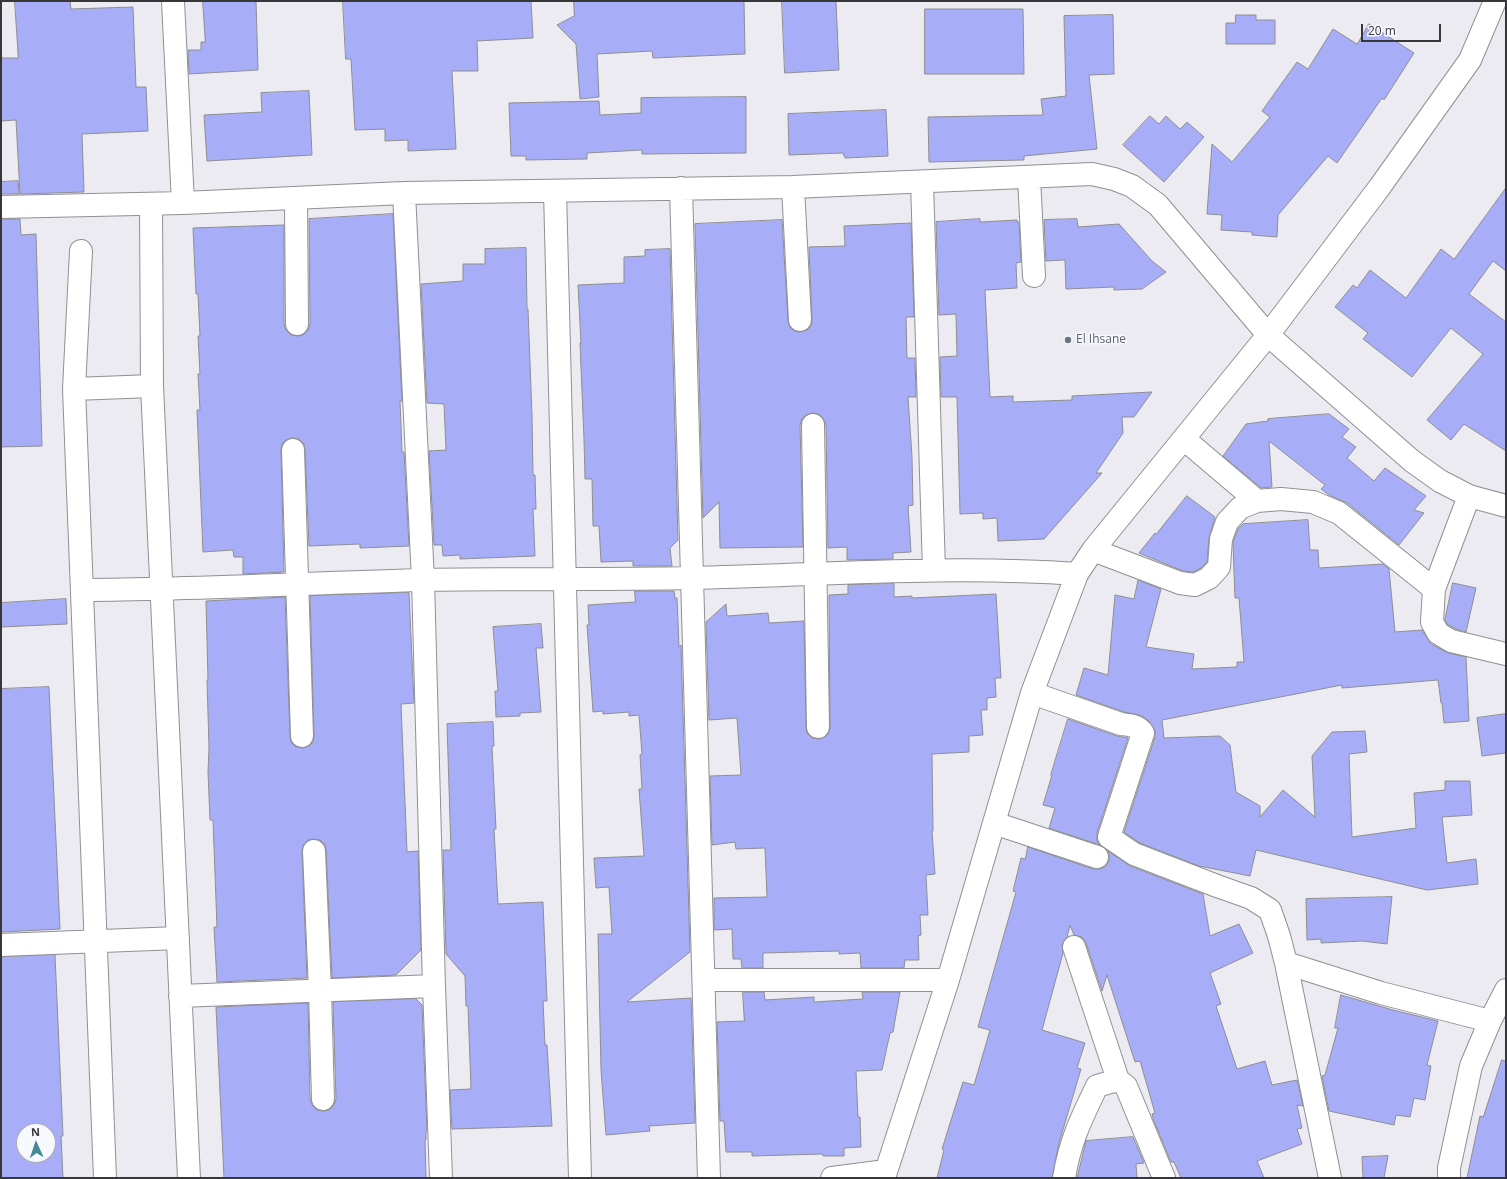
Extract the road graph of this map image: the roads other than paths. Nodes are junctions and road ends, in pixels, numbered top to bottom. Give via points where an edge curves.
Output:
1 (173, 1) edge
2 (1495, 1) edge
3 (1029, 176) junction
4 (922, 182) junction
5 (794, 187) junction
6 (681, 188) junction
7 (554, 191) junction
8 (404, 193) junction
9 (296, 199) junction
10 (183, 203) junction
11 (151, 204) junction
12 (1, 207) edge
13 (81, 251) dead end
14 (1034, 276) dead end
15 (800, 320) dead end
16 (297, 324) dead end
17 (1268, 335) junction
18 (152, 386) junction
19 (74, 389) junction
20 (813, 425) dead end
21 (1184, 439) junction
22 (293, 450) dead end
23 (1469, 496) junction
24 (1257, 501) junction
25 (1506, 506) edge
26 (1093, 550) junction
27 (934, 570) junction
28 (815, 573) junction
29 (1077, 574) junction
30 (693, 578) junction
31 (565, 579) junction
32 (422, 580) junction
33 (298, 585) junction
34 (1434, 589) junction
35 (82, 590) junction
36 (161, 590) junction
37 (1506, 654) edge
38 (1032, 693) junction
39 (818, 727) dead end
40 (302, 736) dead end
41 (994, 823) junction
42 (314, 851) dead end
43 (1097, 856) dead end
44 (178, 938) junction
45 (96, 941) junction
46 (1, 945) edge
47 (1074, 948) dead end
48 (1286, 963) junction
49 (704, 980) junction
50 (948, 980) junction
51 (434, 986) junction
52 (320, 990) junction
53 (1506, 990) edge
54 (180, 996) junction
55 (1490, 1021) junction
56 (1118, 1080) junction
57 (323, 1099) dead end
58 (885, 1175) edge
59 (105, 1178) edge
60 (189, 1178) edge
61 (441, 1178) edge
62 (580, 1178) edge
63 (709, 1178) edge
64 (832, 1178) edge
65 (1064, 1178) edge
66 (1164, 1178) edge
67 (1330, 1178) edge
68 (1448, 1178) edge

1 - 10 street
2 - 17 street via 1470,60 1379,188
3 - 4 street
3 - 14 street
3 - 17 street via 1092,174 1132,186 1158,205
4 - 5 street
4 - 27 street
5 - 6 street
5 - 15 street
6 - 7 street
6 - 30 street
7 - 8 street
7 - 31 street
8 - 9 street
8 - 32 street
9 - 10 street
9 - 16 street
10 - 11 street
11 - 12 street
11 - 18 street
13 - 19 street
17 - 21 street
17 - 23 street via 1412,461 1440,481
18 - 19 street
18 - 36 street
19 - 35 street
20 - 28 street
21 - 24 street
21 - 26 street
22 - 33 street
23 - 25 street
23 - 34 street
24 - 26 street via 1240,508 1227,522 1221,539 1219,567 1209,578 1195,585 1180,583
24 - 34 street via 1281,499 1314,502 1339,513
26 - 29 street
27 - 28 street
27 - 29 street
28 - 30 street
28 - 39 street
29 - 38 street
30 - 31 street
30 - 49 street
31 - 32 street
31 - 62 street
32 - 33 street
32 - 51 street
33 - 36 street
33 - 40 street
34 - 37 street via 1432,622 1438,633 1451,641
35 - 36 street
35 - 45 street
36 - 44 street
38 - 41 street
38 - 48 street via 1140,729 1143,733 1109,837 1134,854 1251,898 1270,910
41 - 43 street
41 - 50 street
42 - 52 street
44 - 45 street
44 - 54 street
45 - 46 street
45 - 59 street
47 - 56 street
48 - 55 street via 1381,993
48 - 67 street
49 - 50 street
49 - 63 street
50 - 58 street
51 - 52 street
51 - 61 street
52 - 54 street
52 - 57 street
53 - 55 street
54 - 60 street
55 - 68 street via 1471,1066
56 - 65 street via 1097,1086 1079,1122 1068,1155
56 - 66 street via 1126,1086
58 - 64 street

